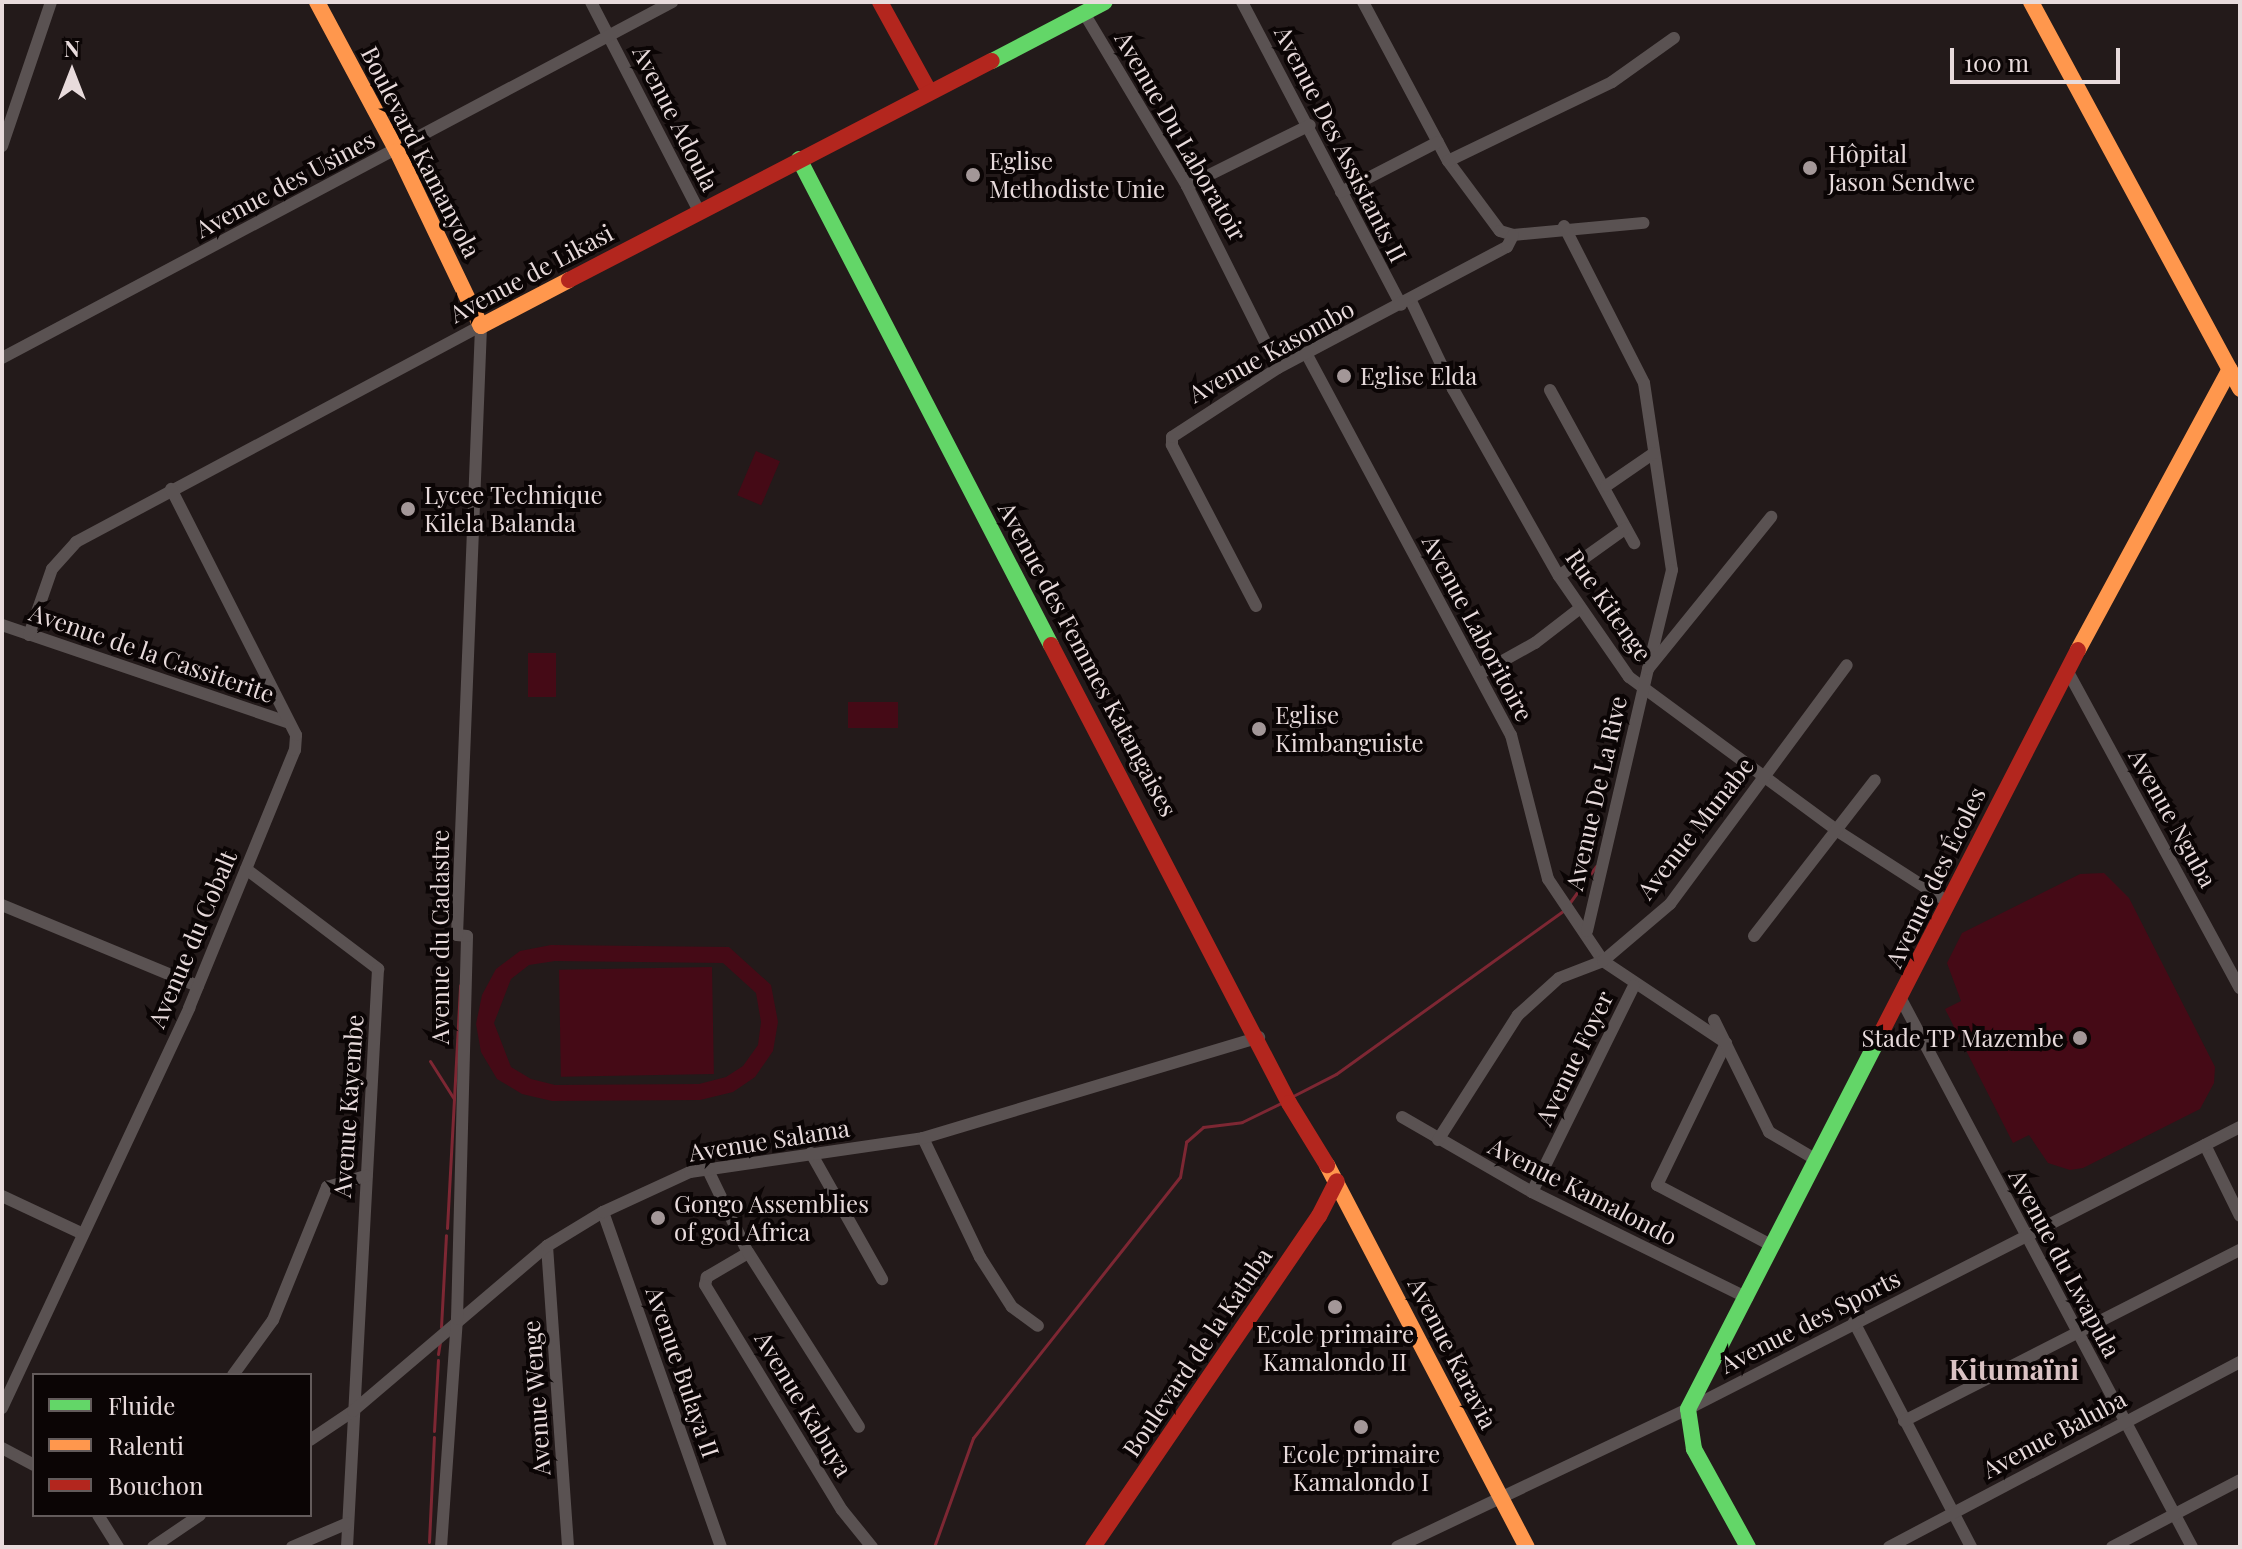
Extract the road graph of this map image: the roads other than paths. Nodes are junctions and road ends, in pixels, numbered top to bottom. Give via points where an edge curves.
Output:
1 (51, 2) edge
2 (317, 2) edge
3 (591, 2) edge
4 (672, 2) edge
5 (880, 2) edge
6 (1105, 2) edge
7 (1242, 2) edge
8 (1363, 2) edge
9 (2031, 2) edge
10 (1084, 13) junction
11 (609, 35) junction
12 (1674, 38) dead end
13 (929, 91) junction
14 (1310, 125) junction
15 (1438, 142) junction
16 (2, 146) edge
17 (397, 151) junction
18 (799, 159) junction
19 (1448, 161) junction
20 (1187, 186) junction
21 (1341, 192) junction
22 (699, 211) junction
23 (1643, 223) dead end
24 (1564, 226) junction
25 (1513, 235) junction
26 (1406, 303) junction
27 (481, 326) junction
28 (1306, 353) junction
29 (2, 358) edge
30 (1278, 368) junction
31 (2230, 369) junction
32 (2240, 389) edge
33 (1550, 390) dead end
34 (1654, 453) junction
35 (1606, 486) junction
36 (171, 489) junction
37 (1771, 517) dead end
38 (1626, 528) junction
39 (1634, 543) dead end
40 (1559, 576) junction
41 (1256, 606) dead end
42 (1579, 609) junction
43 (2, 625) edge
44 (29, 635) junction
45 (1847, 665) dead end
46 (1648, 669) junction
47 (2067, 670) junction
48 (1481, 673) junction
49 (1643, 686) junction
50 (287, 722) junction
51 (1764, 778) junction
52 (1875, 780) dead end
53 (1839, 832) junction
54 (246, 869) junction
55 (1948, 902) junction
56 (2, 905) edge
57 (1587, 931) junction
58 (1754, 936) dead end
59 (1603, 961) junction
60 (198, 986) junction
61 (1634, 986) junction
62 (2240, 988) edge
63 (1901, 999) junction
64 (1714, 1020) dead end
65 (1259, 1037) junction
66 (1726, 1043) junction
67 (1402, 1117) dead end
68 (2240, 1127) edge
69 (923, 1138) junction
70 (1438, 1140) junction
71 (2205, 1145) junction
72 (811, 1153) junction
73 (1815, 1159) junction
74 (707, 1168) junction
75 (366, 1176) junction
76 (1337, 1181) junction
77 (1532, 1192) junction
78 (2, 1196) edge
79 (2239, 1209) edge
80 (603, 1212) junction
81 (83, 1234) junction
82 (2025, 1237) junction
83 (1771, 1245) junction
84 (547, 1246) junction
85 (2240, 1250) edge
86 (748, 1252) junction
87 (882, 1279) dead end
88 (1747, 1298) junction
89 (457, 1319) junction
90 (1854, 1322) junction
91 (1038, 1326) dead end
92 (2078, 1332) junction
93 (2240, 1362) edge
94 (234, 1373) edge
95 (2, 1408) edge
96 (1688, 1409) junction
97 (353, 1411) junction
98 (1904, 1421) junction
99 (2125, 1422) junction
100 (859, 1427) dead end
101 (312, 1439) edge
102 (2, 1448) edge
103 (32, 1464) edge
104 (2240, 1480) edge
105 (1499, 1495) junction
106 (1953, 1513) junction
107 (2174, 1514) junction
108 (99, 1517) edge
109 (197, 1517) edge
110 (348, 1523) junction
111 (118, 1547) edge
112 (153, 1547) edge
113 (292, 1547) edge
114 (347, 1547) edge
115 (441, 1547) edge
116 (568, 1547) edge
117 (721, 1547) edge
118 (872, 1547) edge
119 (1093, 1547) edge
120 (1397, 1547) edge
121 (1527, 1547) edge
122 (1748, 1547) edge
123 (1889, 1547) edge
124 (1971, 1547) edge
125 (2112, 1547) edge
126 (2192, 1547) edge

1 - 16 street
2 - 17 street, Boulevard Kamanyola
3 - 11 street, Avenue Adoula
4 - 11 street, Avenue des Usines
5 - 13 street
6 - 10 street, Avenue de Likasi
7 - 14 street, Avenue Des Assistants II
8 - 15 street
9 - 31 street
10 - 13 street, Avenue de Likasi
10 - 20 street, Avenue Du Laboratoir
11 - 17 street, Avenue des Usines
11 - 22 street, Avenue Adoula
12 - 19 street via 1612,82
13 - 18 street, Avenue de Likasi
14 - 20 street
14 - 21 street, Avenue Des Assistants II
15 - 19 street
15 - 21 street
17 - 27 street, Boulevard Kamanyola
17 - 29 street, Avenue des Usines
18 - 22 street, Avenue de Likasi
18 - 65 street, Avenue des Femmes Katangaises
19 - 25 street via 1492,224
20 - 30 street, Avenue Du Laboratoir
21 - 26 street, Avenue Des Assistants II
22 - 27 street, Avenue de Likasi
23 - 24 street
24 - 25 street
24 - 34 street via 1644,383
25 - 26 street, Avenue Kasombo via 1507,247
26 - 28 street, Avenue Kasombo
26 - 40 street, Rue Kitenge
27 - 36 street, Avenue de Likasi
27 - 89 street, Avenue du Cadastre via 462,935
28 - 30 street, Avenue Kasombo
28 - 48 street, Avenue Laboritoire
30 - 41 street, Avenue Kasombo via 1179,429 1172,445
31 - 32 street
31 - 47 street, Avenue des Écoles
33 - 35 street
34 - 35 street
34 - 46 street via 1672,570
35 - 38 street
36 - 44 street, Avenue de Likasi via 66,550 52,569
36 - 50 street, Avenue du Cobalt
37 - 46 street, Avenue De La Rive
38 - 39 street
38 - 40 street
40 - 42 street, Rue Kitenge
42 - 48 street via 1535,643
42 - 49 street, Rue Kitenge via 1629,677
43 - 44 street, Avenue de la Cassiterite
44 - 50 street, Avenue de la Cassiterite
45 - 51 street, Avenue Munabe
46 - 49 street, Avenue De La Rive
47 - 55 street, Avenue des Écoles
47 - 62 street, Avenue Nguba
48 - 57 street, Avenue Laboritoire via 1511,735 1542,868
49 - 51 street, Rue Kitenge
49 - 57 street, Avenue De La Rive
50 - 54 street, Avenue du Cobalt via 296,735 295,750
51 - 53 street, Rue Kitenge
51 - 59 street, Avenue Munabe via 1670,904
52 - 53 street
53 - 55 street, Rue Kitenge
53 - 58 street
54 - 60 street, Avenue du Cobalt
54 - 75 street, Avenue Kayembe via 378,969
55 - 63 street, Avenue des Écoles
56 - 60 street
57 - 59 street, Avenue Laboritoire
59 - 61 street
59 - 70 street, Avenue Munabe via 1559,978 1518,1015
60 - 81 street, Avenue du Cobalt
61 - 66 street
61 - 77 street, Avenue Foyer
63 - 73 street, Avenue des Écoles
63 - 82 street, Avenue du Lwapula
64 - 66 street
65 - 69 street, Avenue Salama
65 - 76 street, Avenue des Femmes Katangaises via 1289,1103
66 - 73 street via 1769,1132
66 - 83 street via 1657,1185
67 - 70 street, Avenue Kamalondo
68 - 71 street, Avenue des Sports
69 - 72 street, Avenue Salama
69 - 91 street via 980,1257 1012,1307
70 - 77 street, Avenue Kamalondo
71 - 79 street
71 - 82 street, Avenue des Sports
72 - 74 street, Avenue Salama
72 - 87 street
73 - 83 street, Avenue des Écoles
74 - 80 street, Avenue Salama
74 - 86 street
75 - 94 street via 327,1187 273,1320
75 - 97 street, Avenue Kayembe
76 - 105 street, Avenue Karavia
76 - 119 street, Boulevard de la Katuba via 1319,1216
77 - 88 street, Avenue Kamalondo
78 - 81 street
80 - 84 street, Avenue Salama
80 - 117 street, Avenue Bulaya II
81 - 95 street, Avenue du Cobalt
82 - 90 street, Avenue des Sports
82 - 92 street, Avenue du Lwapula
83 - 88 street, Avenue des Écoles
84 - 89 street, Avenue Salama
84 - 116 street, Avenue Wenge
85 - 92 street
86 - 100 street
86 - 118 street, Avenue Kabuya via 704,1281 842,1510
88 - 96 street, Avenue des Écoles
89 - 97 street, Avenue Salama
89 - 115 street, Avenue du Cadastre
90 - 96 street, Avenue des Sports
90 - 98 street
92 - 98 street
92 - 99 street, Avenue du Lwapula
93 - 99 street, Avenue Baluba
96 - 105 street, Avenue des Sports
96 - 122 street via 1694,1449
97 - 101 street, Avenue Salama
97 - 110 street, Avenue Kayembe
98 - 106 street
99 - 106 street, Avenue Baluba
99 - 107 street, Avenue du Lwapula
102 - 103 street
104 - 107 street
105 - 120 street, Avenue des Sports
105 - 121 street, Avenue Karavia
106 - 123 street, Avenue Baluba
106 - 124 street
107 - 125 street
107 - 126 street, Avenue du Lwapula
108 - 111 street
109 - 112 street
110 - 113 street
110 - 114 street, Avenue Kayembe

